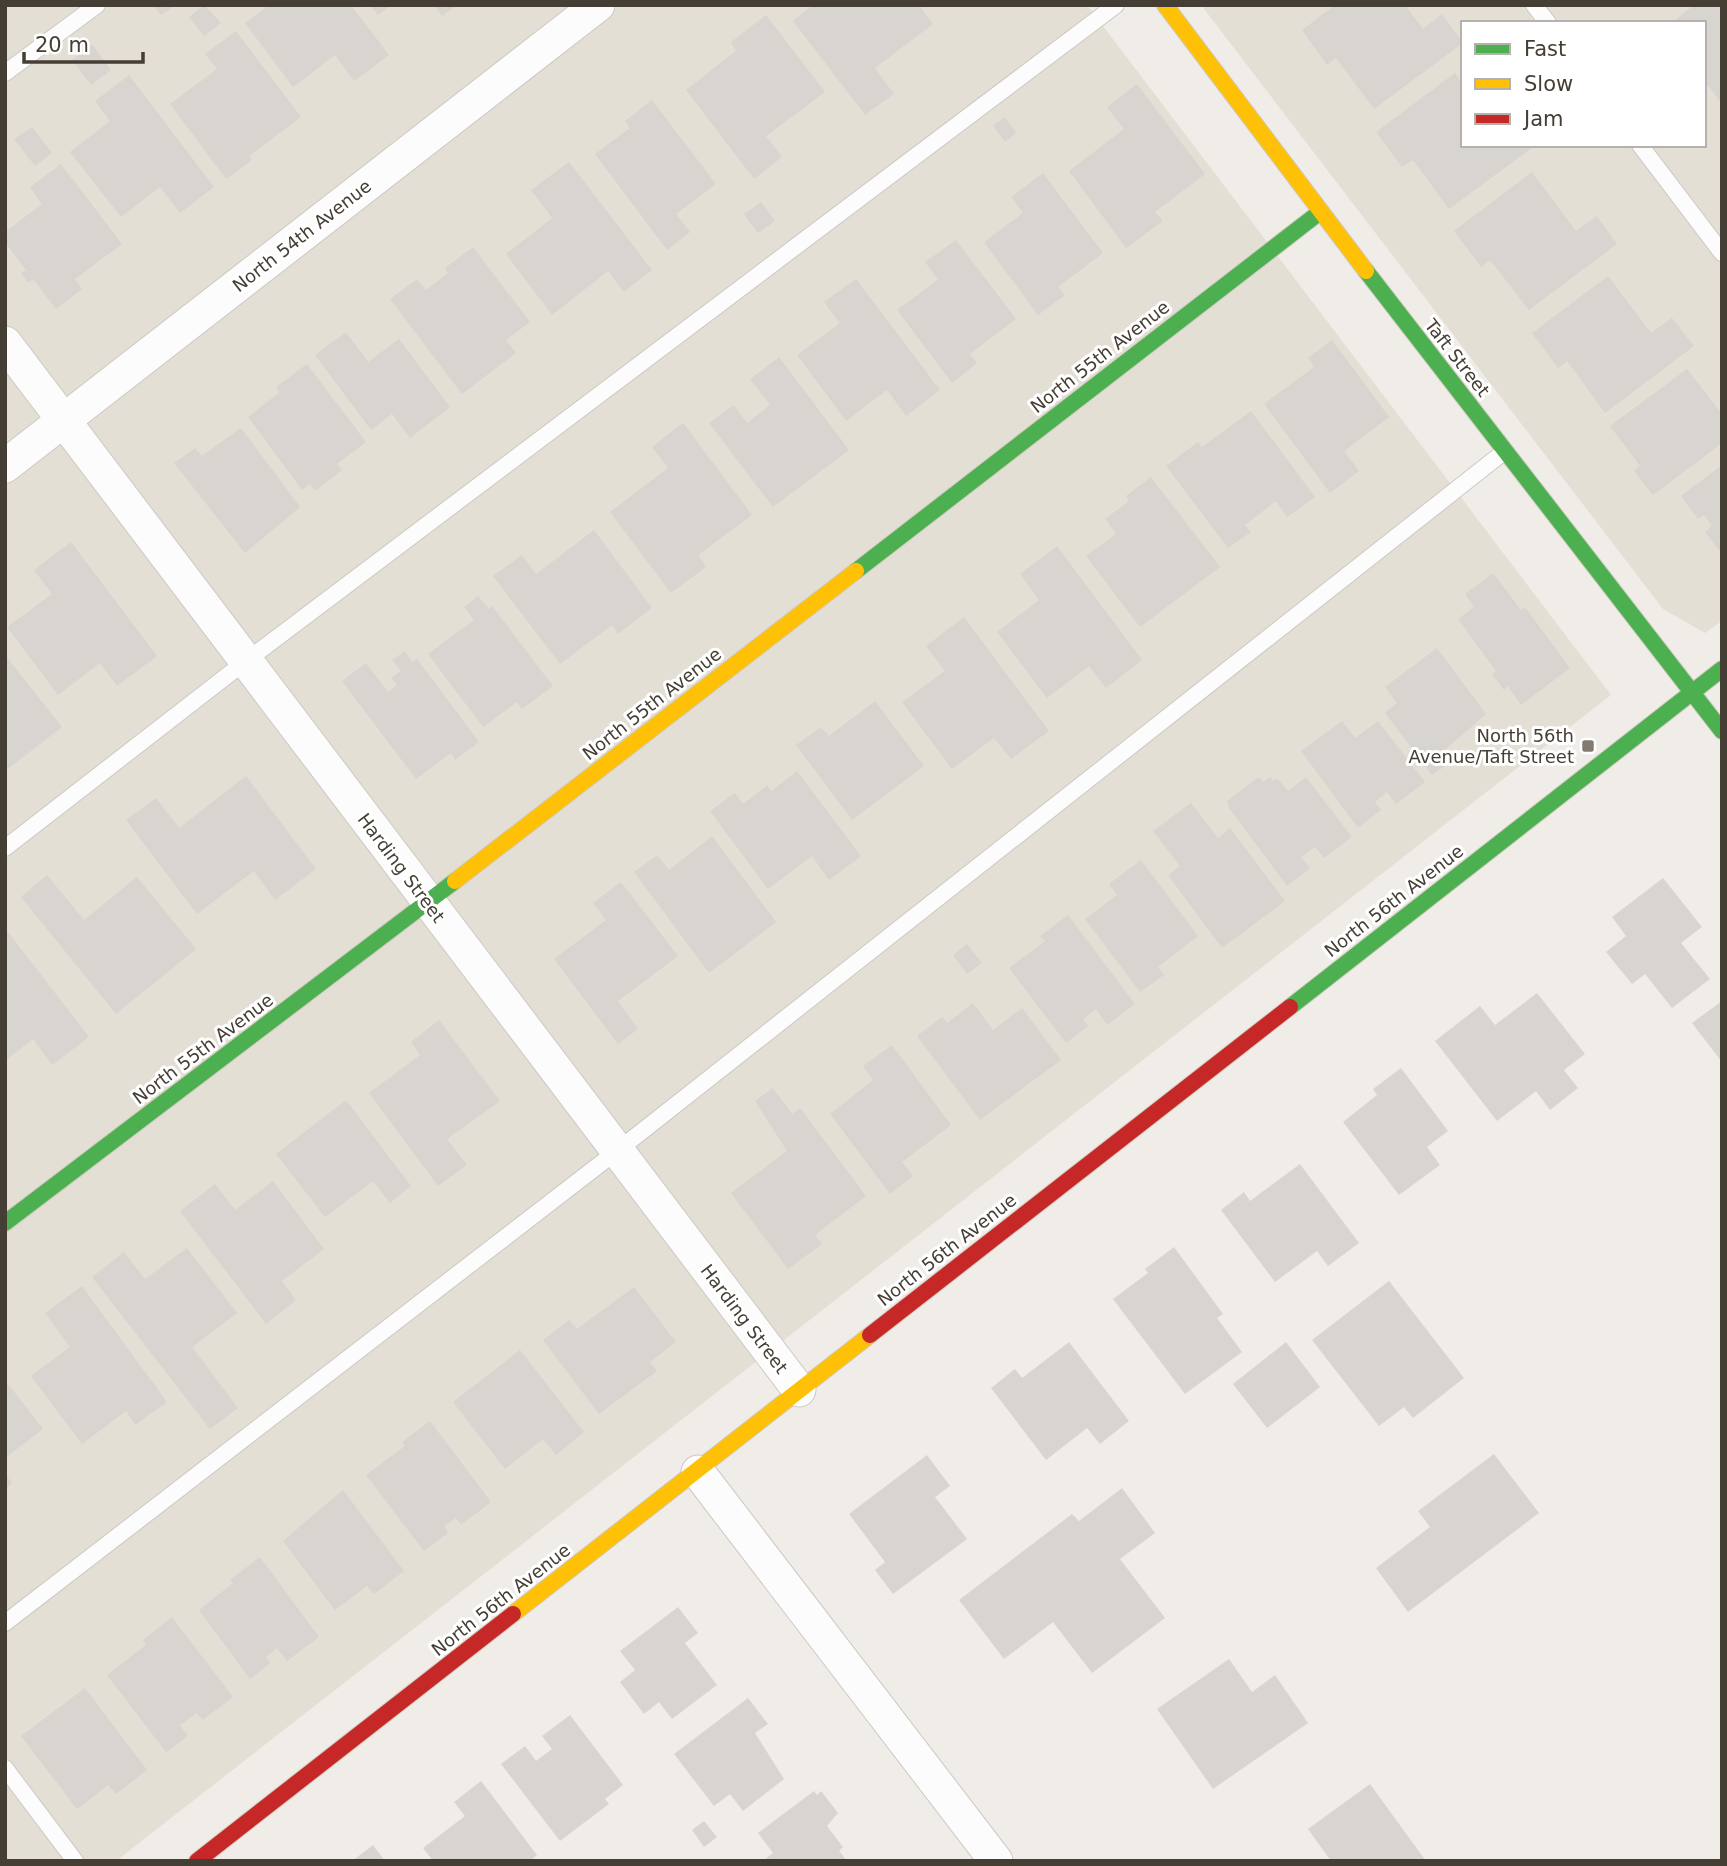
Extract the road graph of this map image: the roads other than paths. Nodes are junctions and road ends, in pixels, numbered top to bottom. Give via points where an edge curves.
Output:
1 (97, 5) edge
2 (598, 5) edge
3 (1116, 5) edge
4 (1165, 5) edge
5 (1534, 5) edge
6 (1546, 21) edge
7 (5, 74) edge
8 (1642, 147) edge
9 (1320, 212) junction
10 (1722, 253) edge
11 (5, 343) edge
12 (64, 420) junction
13 (1505, 451) junction
14 (5, 466) edge
15 (246, 661) junction
16 (1722, 670) edge
17 (1692, 692) junction
18 (1722, 731) edge
19 (5, 848) edge
20 (427, 903) junction
21 (617, 1151) junction
22 (5, 1223) edge
23 (799, 1390) junction
24 (698, 1472) junction
25 (5, 1623) edge
26 (5, 1768) edge
27 (75, 1861) edge
28 (197, 1861) edge
29 (996, 1861) edge

1 - 7 lane
2 - 12 street, North 54th Avenue
3 - 15 lane
4 - 9 street, Taft Street
5 - 6 lane
8 - 10 lane
9 - 13 street, Taft Street
9 - 20 street, North 55th Avenue
11 - 12 street, Harding Street
12 - 14 street, North 54th Avenue
12 - 15 street, Harding Street
13 - 17 street, Taft Street
13 - 21 lane
15 - 19 lane
15 - 20 street, Harding Street
16 - 17 street, North 56th Avenue
17 - 18 street, Taft Street
17 - 23 street, North 56th Avenue
20 - 21 street, Harding Street
20 - 22 street, North 55th Avenue
21 - 23 street, Harding Street
21 - 25 lane
23 - 24 street, North 56th Avenue
24 - 28 street, North 56th Avenue
24 - 29 street
26 - 27 lane

